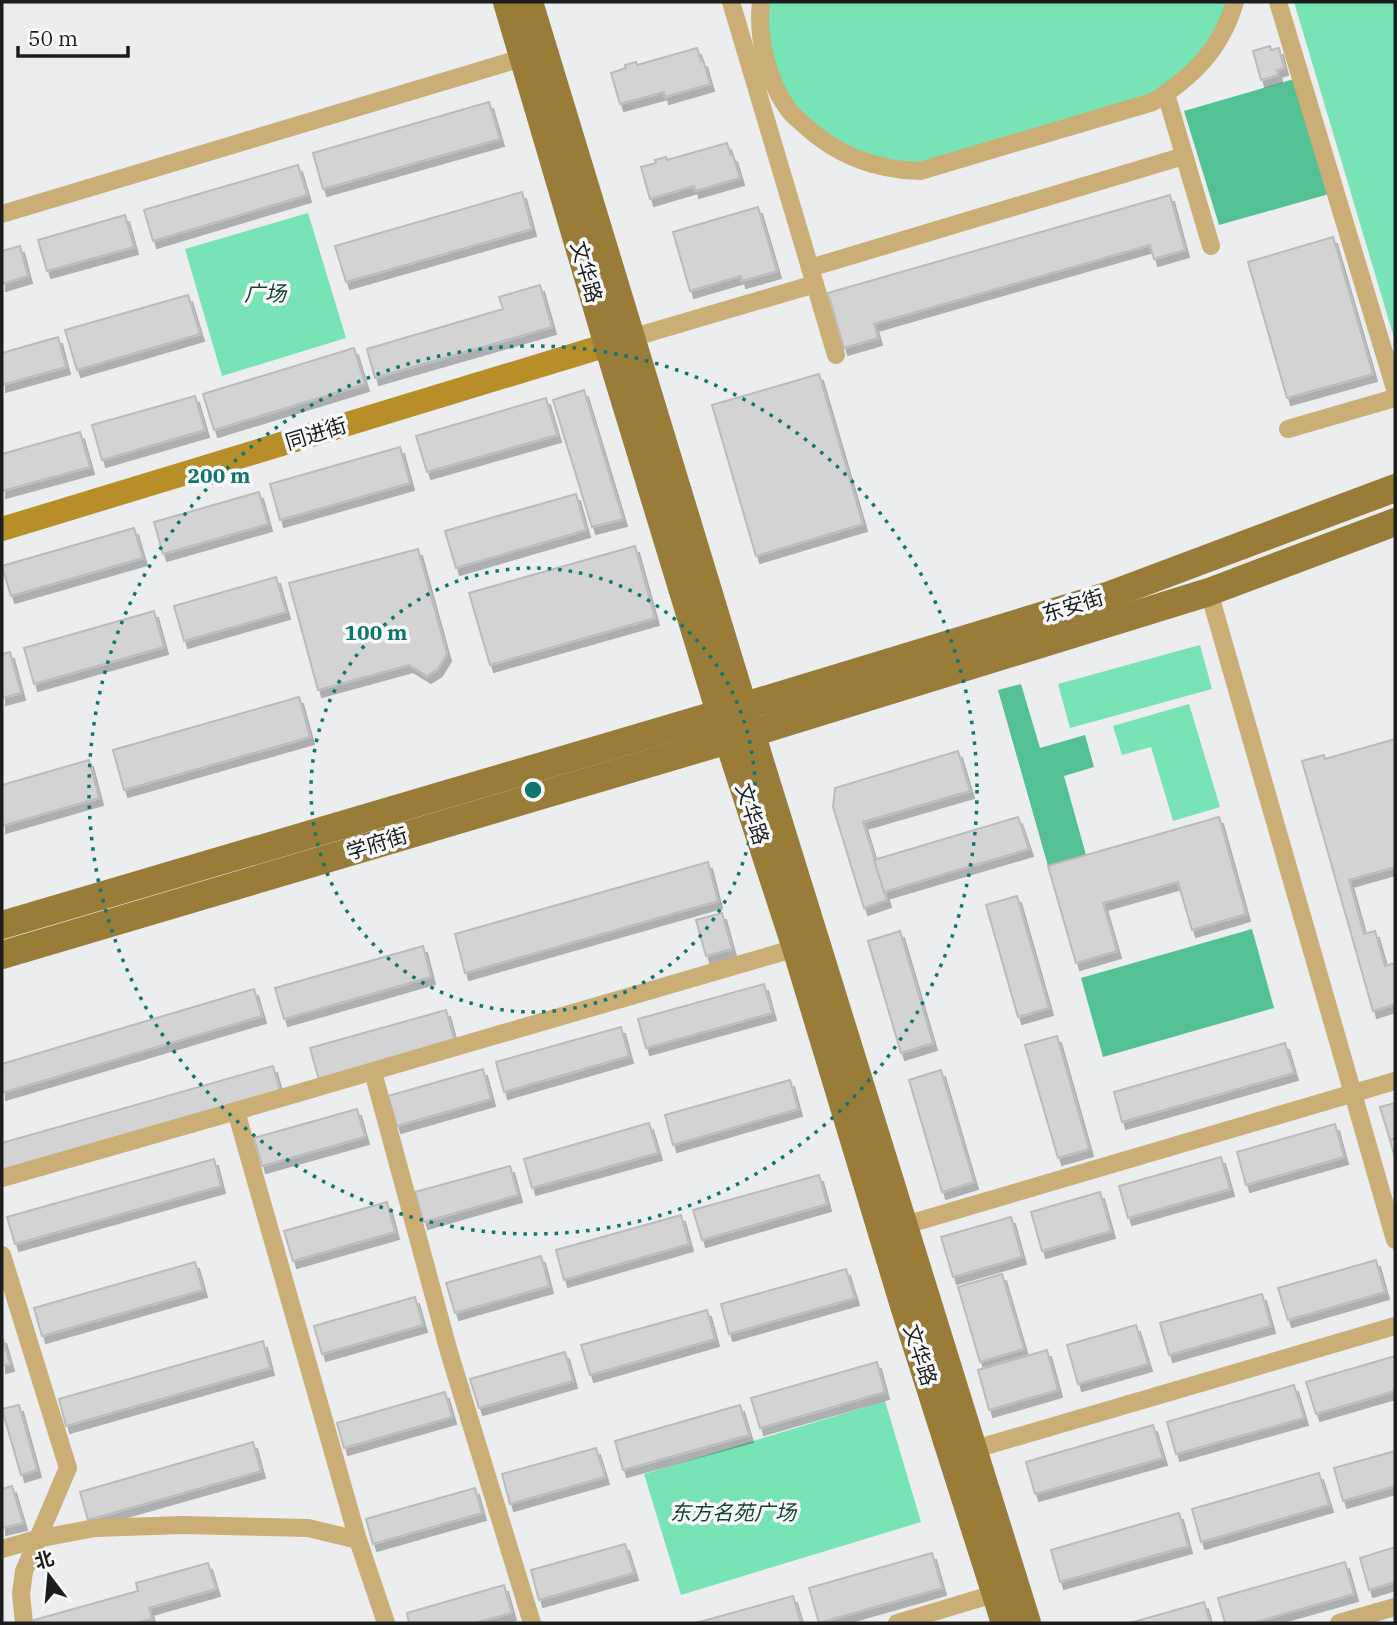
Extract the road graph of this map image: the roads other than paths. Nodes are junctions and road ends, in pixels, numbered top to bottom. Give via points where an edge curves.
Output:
1 (507, 2) edge
2 (529, 2) edge
3 (731, 2) edge
4 (761, 2) edge
5 (1235, 2) edge
6 (1278, 2) edge
7 (534, 54) junction
8 (1166, 94) junction
9 (1184, 156) junction
10 (2, 214) edge
11 (1210, 246) dead end
12 (813, 276) junction
13 (619, 341) junction
14 (836, 355) dead end
15 (1395, 389) edge
16 (1395, 398) edge
17 (1288, 429) dead end
18 (1395, 488) edge
19 (1395, 522) edge
20 (2, 529) edge
21 (1209, 592) junction
22 (737, 722) junction
23 (2, 925) edge
24 (796, 948) junction
25 (2, 955) edge
26 (373, 1072) junction
27 (1395, 1082) edge
28 (1354, 1093) junction
29 (236, 1111) junction
30 (2, 1178) edge
31 (893, 1228) junction
32 (1395, 1240) edge
33 (2, 1255) edge
34 (1395, 1326) edge
35 (963, 1452) junction
36 (37, 1539) junction
37 (358, 1540) junction
38 (2, 1549) edge
39 (1006, 1591) junction
40 (1395, 1607) edge
41 (24, 1623) edge
42 (386, 1623) edge
43 (532, 1623) edge
44 (897, 1623) edge
45 (1005, 1623) edge
46 (1027, 1623) edge
47 (1339, 1623) edge

1 - 7 main road, 文华路
2 - 7 main road, 文华路
3 - 12 street
4 - 8 street via 765,57 788,110 832,147 874,166 920,171 1153,102
5 - 8 street via 1228,24 1204,61
6 - 15 street
7 - 10 street
7 - 13 main road, 文华路
8 - 9 street
9 - 11 street
9 - 12 street
12 - 13 street
12 - 14 street
13 - 20 street, 同进街
13 - 22 main road, 文华路
16 - 17 street
18 - 22 main road, 东安街 via 1107,596
19 - 21 main road, 东安街
21 - 22 main road, 东安街
21 - 28 street
22 - 23 main road, 学府街
22 - 24 main road, 文华路
22 - 25 main road, 学府街
22 - 31 main road, 文华路
24 - 26 street
24 - 31 main road, 文华路
26 - 29 street
26 - 43 street via 449,1352
27 - 28 street
28 - 31 street
28 - 32 street
29 - 30 street
29 - 37 street
31 - 35 main road, 文华路
33 - 36 street via 68,1468
34 - 35 street
35 - 39 main road, 文华路
36 - 37 street via 95,1528 182,1525 308,1528
36 - 38 street
36 - 41 street via 24,1571
37 - 42 street
39 - 44 street
39 - 45 main road, 文华路
39 - 46 main road, 文华路
40 - 47 street

